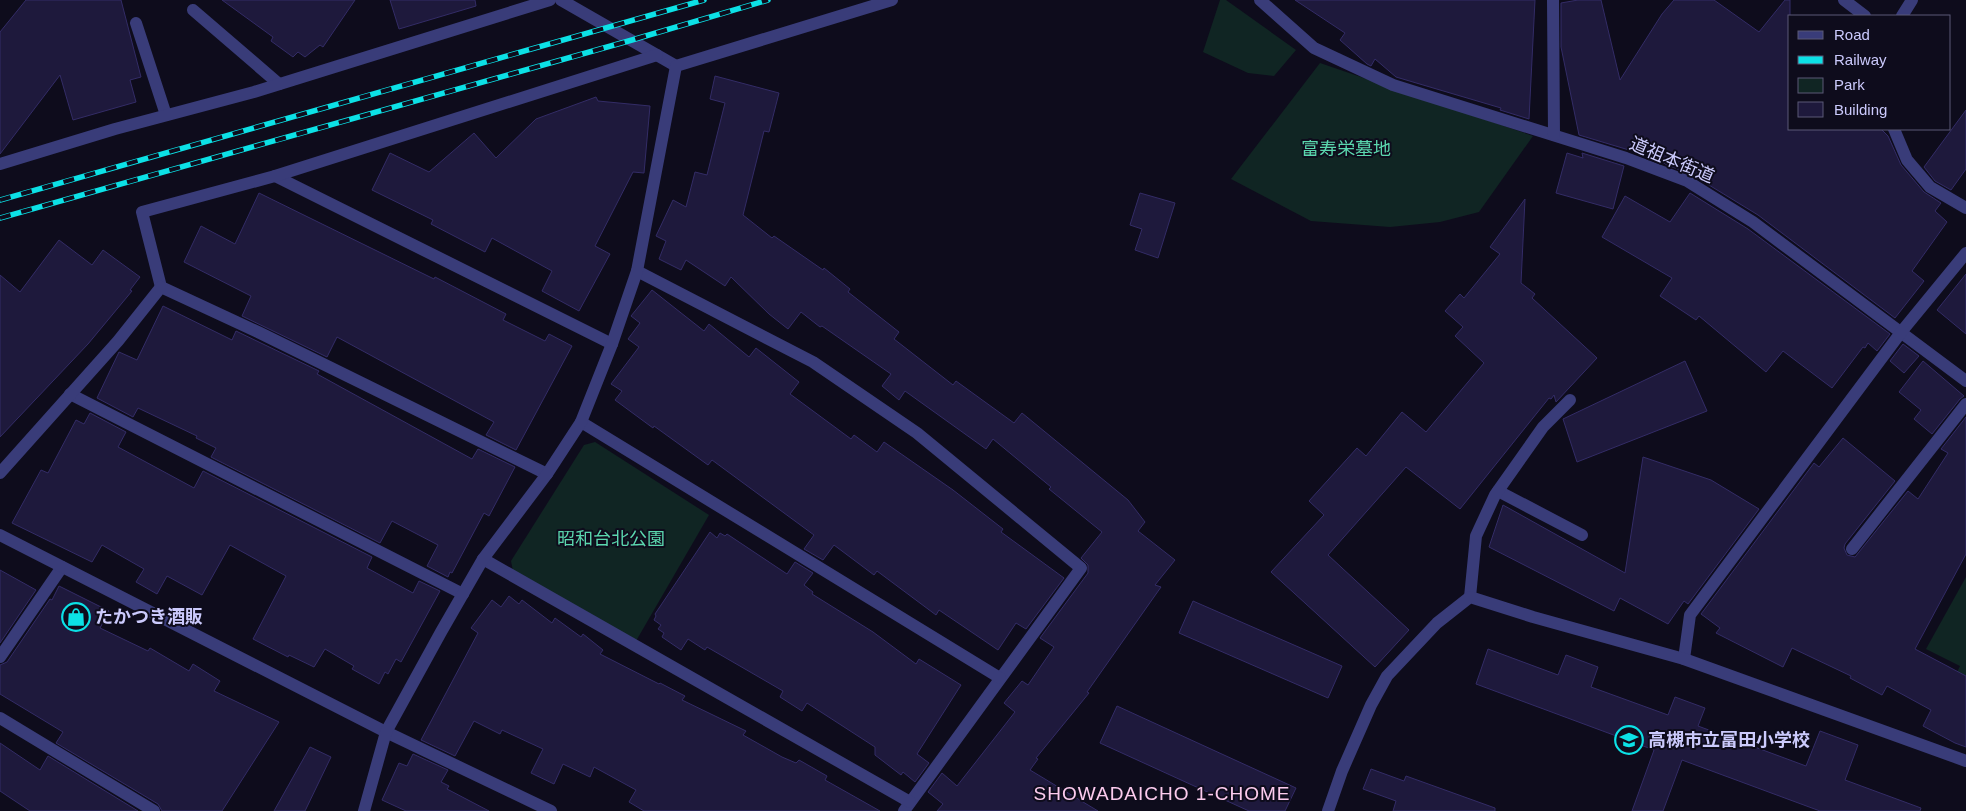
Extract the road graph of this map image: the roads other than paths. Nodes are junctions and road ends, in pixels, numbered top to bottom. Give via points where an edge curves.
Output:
1 (550, 0) edge
2 (561, 0) edge
3 (892, 0) edge
4 (1260, 0) edge
5 (1553, 0) edge
6 (1844, 0) edge
7 (1912, 0) edge
8 (193, 10) dead end
9 (1864, 15) edge
10 (1903, 15) edge
11 (136, 24) dead end
12 (657, 55) junction
13 (676, 66) junction
14 (279, 84) junction
15 (166, 115) junction
16 (1894, 130) edge
17 (1554, 135) junction
18 (0, 164) edge
19 (275, 176) junction
20 (1966, 208) edge
21 (1966, 253) edge
22 (637, 271) junction
23 (161, 287) junction
24 (1902, 332) junction
25 (612, 344) junction
26 (1966, 381) edge
27 (70, 394) junction
28 (1570, 400) dead end
29 (1966, 404) edge
30 (581, 422) junction
31 (0, 473) edge
32 (548, 474) junction
33 (1498, 491) junction
34 (0, 535) edge
35 (1582, 535) dead end
36 (1852, 549) dead end
37 (483, 559) junction
38 (62, 567) junction
39 (463, 594) junction
40 (1470, 596) junction
41 (0, 657) edge
42 (1684, 659) junction
43 (1000, 678) junction
44 (0, 718) edge
45 (386, 732) junction
46 (1966, 761) edge
47 (907, 806) edge
48 (154, 811) edge
49 (364, 811) edge
50 (552, 811) edge
51 (1328, 811) edge

1 - 14 street
2 - 12 street
3 - 13 street
4 - 17 street, 道祖本街道 via 1314,48 1393,85
5 - 17 street
6 - 9 street
7 - 10 street
8 - 14 street
11 - 15 street
12 - 13 street
12 - 19 street
13 - 22 street
14 - 15 street
15 - 18 street
16 - 20 street via 1908,160 1930,187
17 - 24 street, 道祖本街道 via 1687,182 1753,222
19 - 23 street via 142,212
19 - 25 street
21 - 24 street
22 - 25 street
22 - 43 street via 813,362 917,433 1081,568
23 - 27 street
23 - 32 street
24 - 26 street, 道祖本街道
24 - 42 street via 1690,615
25 - 30 street
27 - 31 street
27 - 39 street
28 - 33 street via 1543,427
29 - 36 street
30 - 32 street
30 - 43 street
32 - 37 street
33 - 35 street
33 - 40 street via 1476,536
34 - 38 street
37 - 39 street
37 - 47 street
38 - 41 street
38 - 45 street
39 - 45 street
40 - 42 street
40 - 51 street via 1437,623 1388,676 1371,705
42 - 46 street
43 - 47 street
44 - 48 street
45 - 49 street
45 - 50 street

